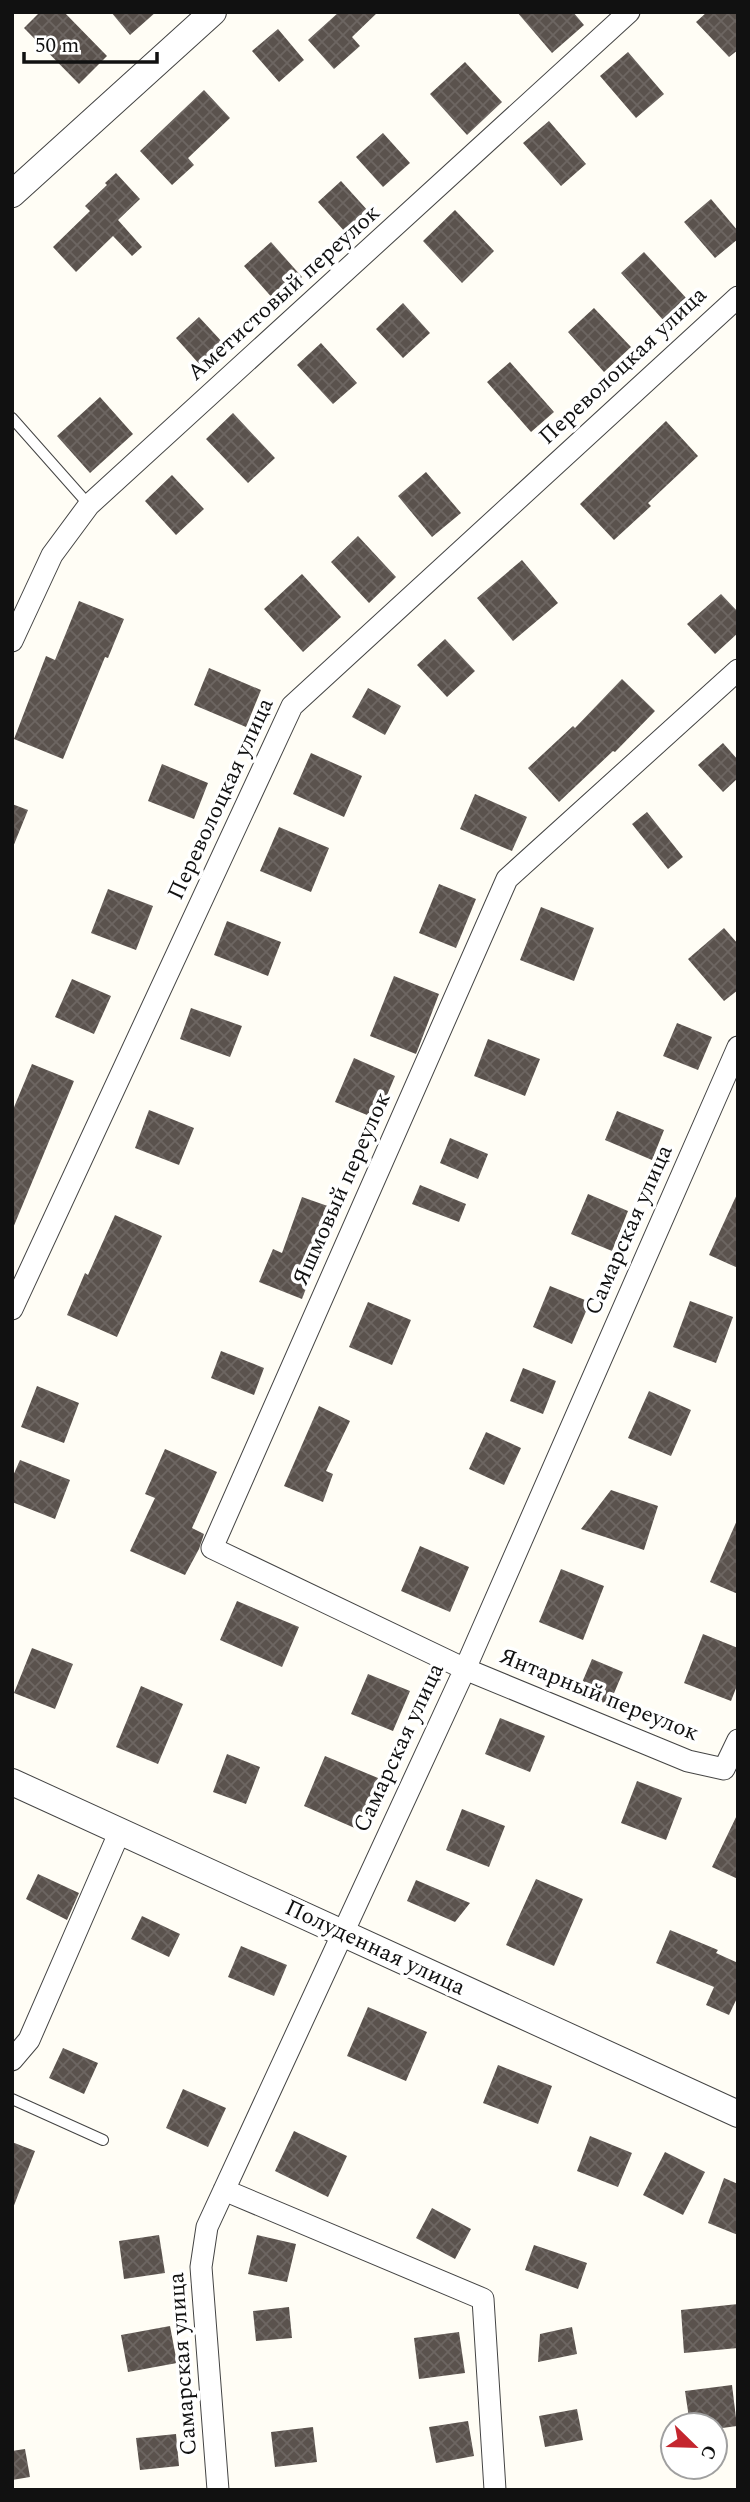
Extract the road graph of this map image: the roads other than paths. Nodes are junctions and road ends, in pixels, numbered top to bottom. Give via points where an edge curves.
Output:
1 (213, 12) edge
2 (629, 12) edge
3 (12, 194) edge
4 (738, 297) edge
5 (12, 418) edge
6 (89, 505) junction
7 (12, 641) edge
8 (738, 670) edge
9 (738, 1047) edge
10 (12, 1309) edge
11 (465, 1669) junction
12 (738, 1740) edge
13 (12, 1782) edge
14 (120, 1830) junction
15 (342, 1932) junction
16 (12, 2060) edge
17 (12, 2099) edge
18 (738, 2114) edge
19 (103, 2140) dead end
20 (224, 2190) junction
21 (218, 2490) edge
22 (495, 2490) edge

1 - 3 street
2 - 6 street, Аметистовый переулок
4 - 10 street, Переволоцкая улица via 292,706
5 - 6 lane
6 - 7 street, Аметистовый переулок via 52,555
8 - 11 street, Яшмовый переулок via 508,879 212,1548
9 - 11 street, Самарская улица
11 - 12 street, Янтарный переулок via 688,1761 724,1769
11 - 15 street, Самарская улица
13 - 14 street, Полуденная улица
14 - 15 street, Полуденная улица
14 - 16 street via 29,2040
15 - 18 street, Полуденная улица
15 - 20 street, Самарская улица
17 - 19 lane
20 - 21 street, Самарская улица via 207,2227 201,2267
20 - 22 street via 483,2300

